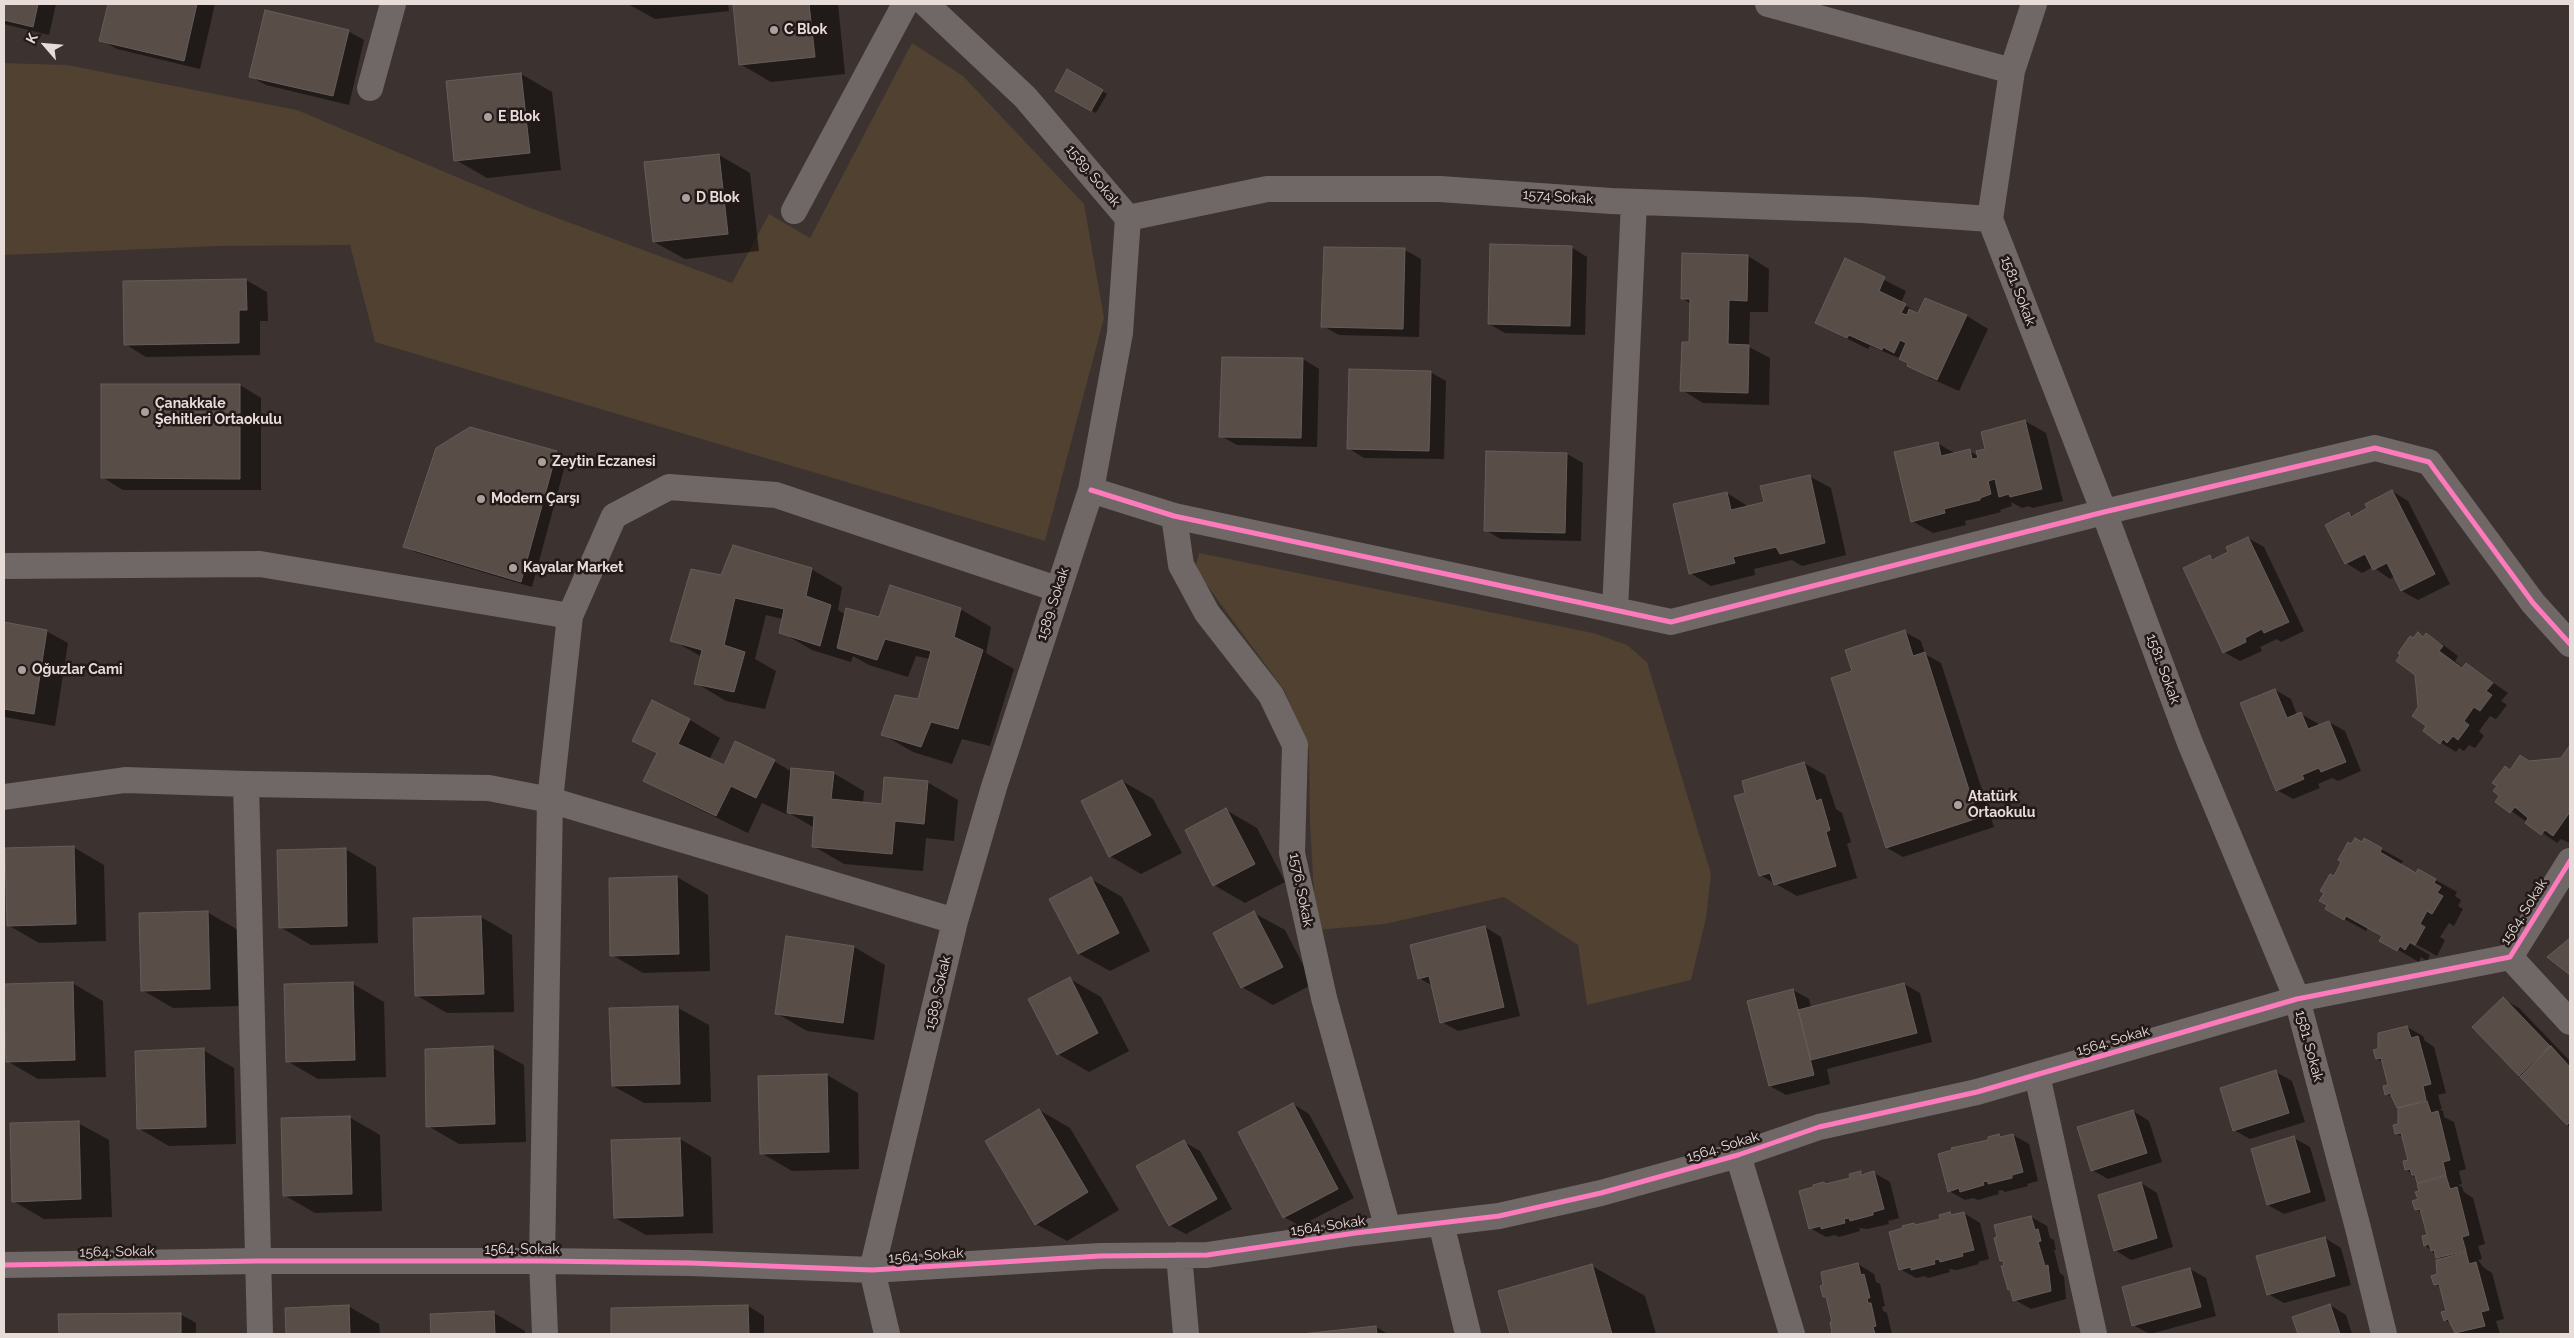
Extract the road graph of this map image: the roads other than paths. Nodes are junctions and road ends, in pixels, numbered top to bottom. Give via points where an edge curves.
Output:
1 (393, 4) edge
2 (905, 4) edge
3 (926, 4) edge
4 (1768, 4) edge
5 (2034, 4) edge
6 (2012, 71) junction
7 (370, 88) dead end
8 (1634, 202) junction
9 (794, 211) dead end
10 (1128, 218) junction
11 (1990, 218) junction
12 (1091, 490) junction
13 (2104, 512) junction
14 (1174, 516) junction
15 (4, 566) edge
16 (1057, 589) junction
17 (1615, 610) junction
18 (570, 616) junction
19 (2570, 644) edge
20 (246, 784) junction
21 (4, 797) edge
22 (550, 800) junction
23 (2570, 861) edge
24 (955, 921) junction
25 (2510, 956) junction
26 (2297, 999) junction
27 (2570, 1022) edge
28 (2037, 1075) junction
29 (1738, 1155) junction
30 (1441, 1223) junction
31 (1388, 1229) junction
32 (1179, 1255) junction
33 (258, 1261) junction
34 (542, 1261) junction
35 (4, 1266) edge
36 (872, 1270) junction
37 (260, 1334) edge
38 (545, 1334) edge
39 (887, 1334) edge
40 (1186, 1334) edge
41 (1468, 1334) edge
42 (1792, 1334) edge
43 (2094, 1334) edge
44 (2384, 1334) edge

1 - 7 street
2 - 9 street
3 - 10 street, 1589. Sokak via 1025,97
4 - 6 street
5 - 6 street, 1581. Sokak
6 - 11 street, 1581. Sokak
8 - 10 street, 1574 Sokak via 1440,189 1267,188
8 - 11 street, 1574 Sokak
8 - 17 street
10 - 12 street, 1589. Sokak via 1120,333
11 - 13 street, 1581. Sokak
12 - 14 street
12 - 16 street, 1589. Sokak
13 - 17 street via 1671,622
13 - 19 street via 2376,448 2429,462 2533,603
13 - 26 street, 1581. Sokak via 2190,743
14 - 17 street
14 - 31 street, 1576. Sokak via 1181,566 1207,613 1271,695 1295,745 1292,853 1324,998
15 - 18 street via 260,564
16 - 18 street via 776,495 669,487 614,516
16 - 24 street, 1589. Sokak
18 - 22 street
20 - 21 street via 125,780
20 - 22 street via 489,788
20 - 33 street
22 - 24 street
22 - 34 street
23 - 25 street, 1564. Sokak
24 - 36 street, 1589. Sokak
25 - 26 street, 1564. Sokak
25 - 27 street
26 - 28 street, 1564. Sokak
26 - 44 street, 1581. Sokak
28 - 29 street, 1564. Sokak via 1977,1092 1819,1127
28 - 43 street
29 - 30 street, 1564. Sokak via 1601,1193 1499,1216
29 - 42 street
30 - 31 street, 1564. Sokak
30 - 41 street
31 - 32 street, 1564. Sokak via 1207,1255
32 - 36 street, 1564. Sokak via 1100,1256
32 - 40 street
33 - 34 street, 1564. Sokak
33 - 35 street, 1564. Sokak
33 - 37 street
34 - 36 street, 1564. Sokak
34 - 38 street
36 - 39 street

